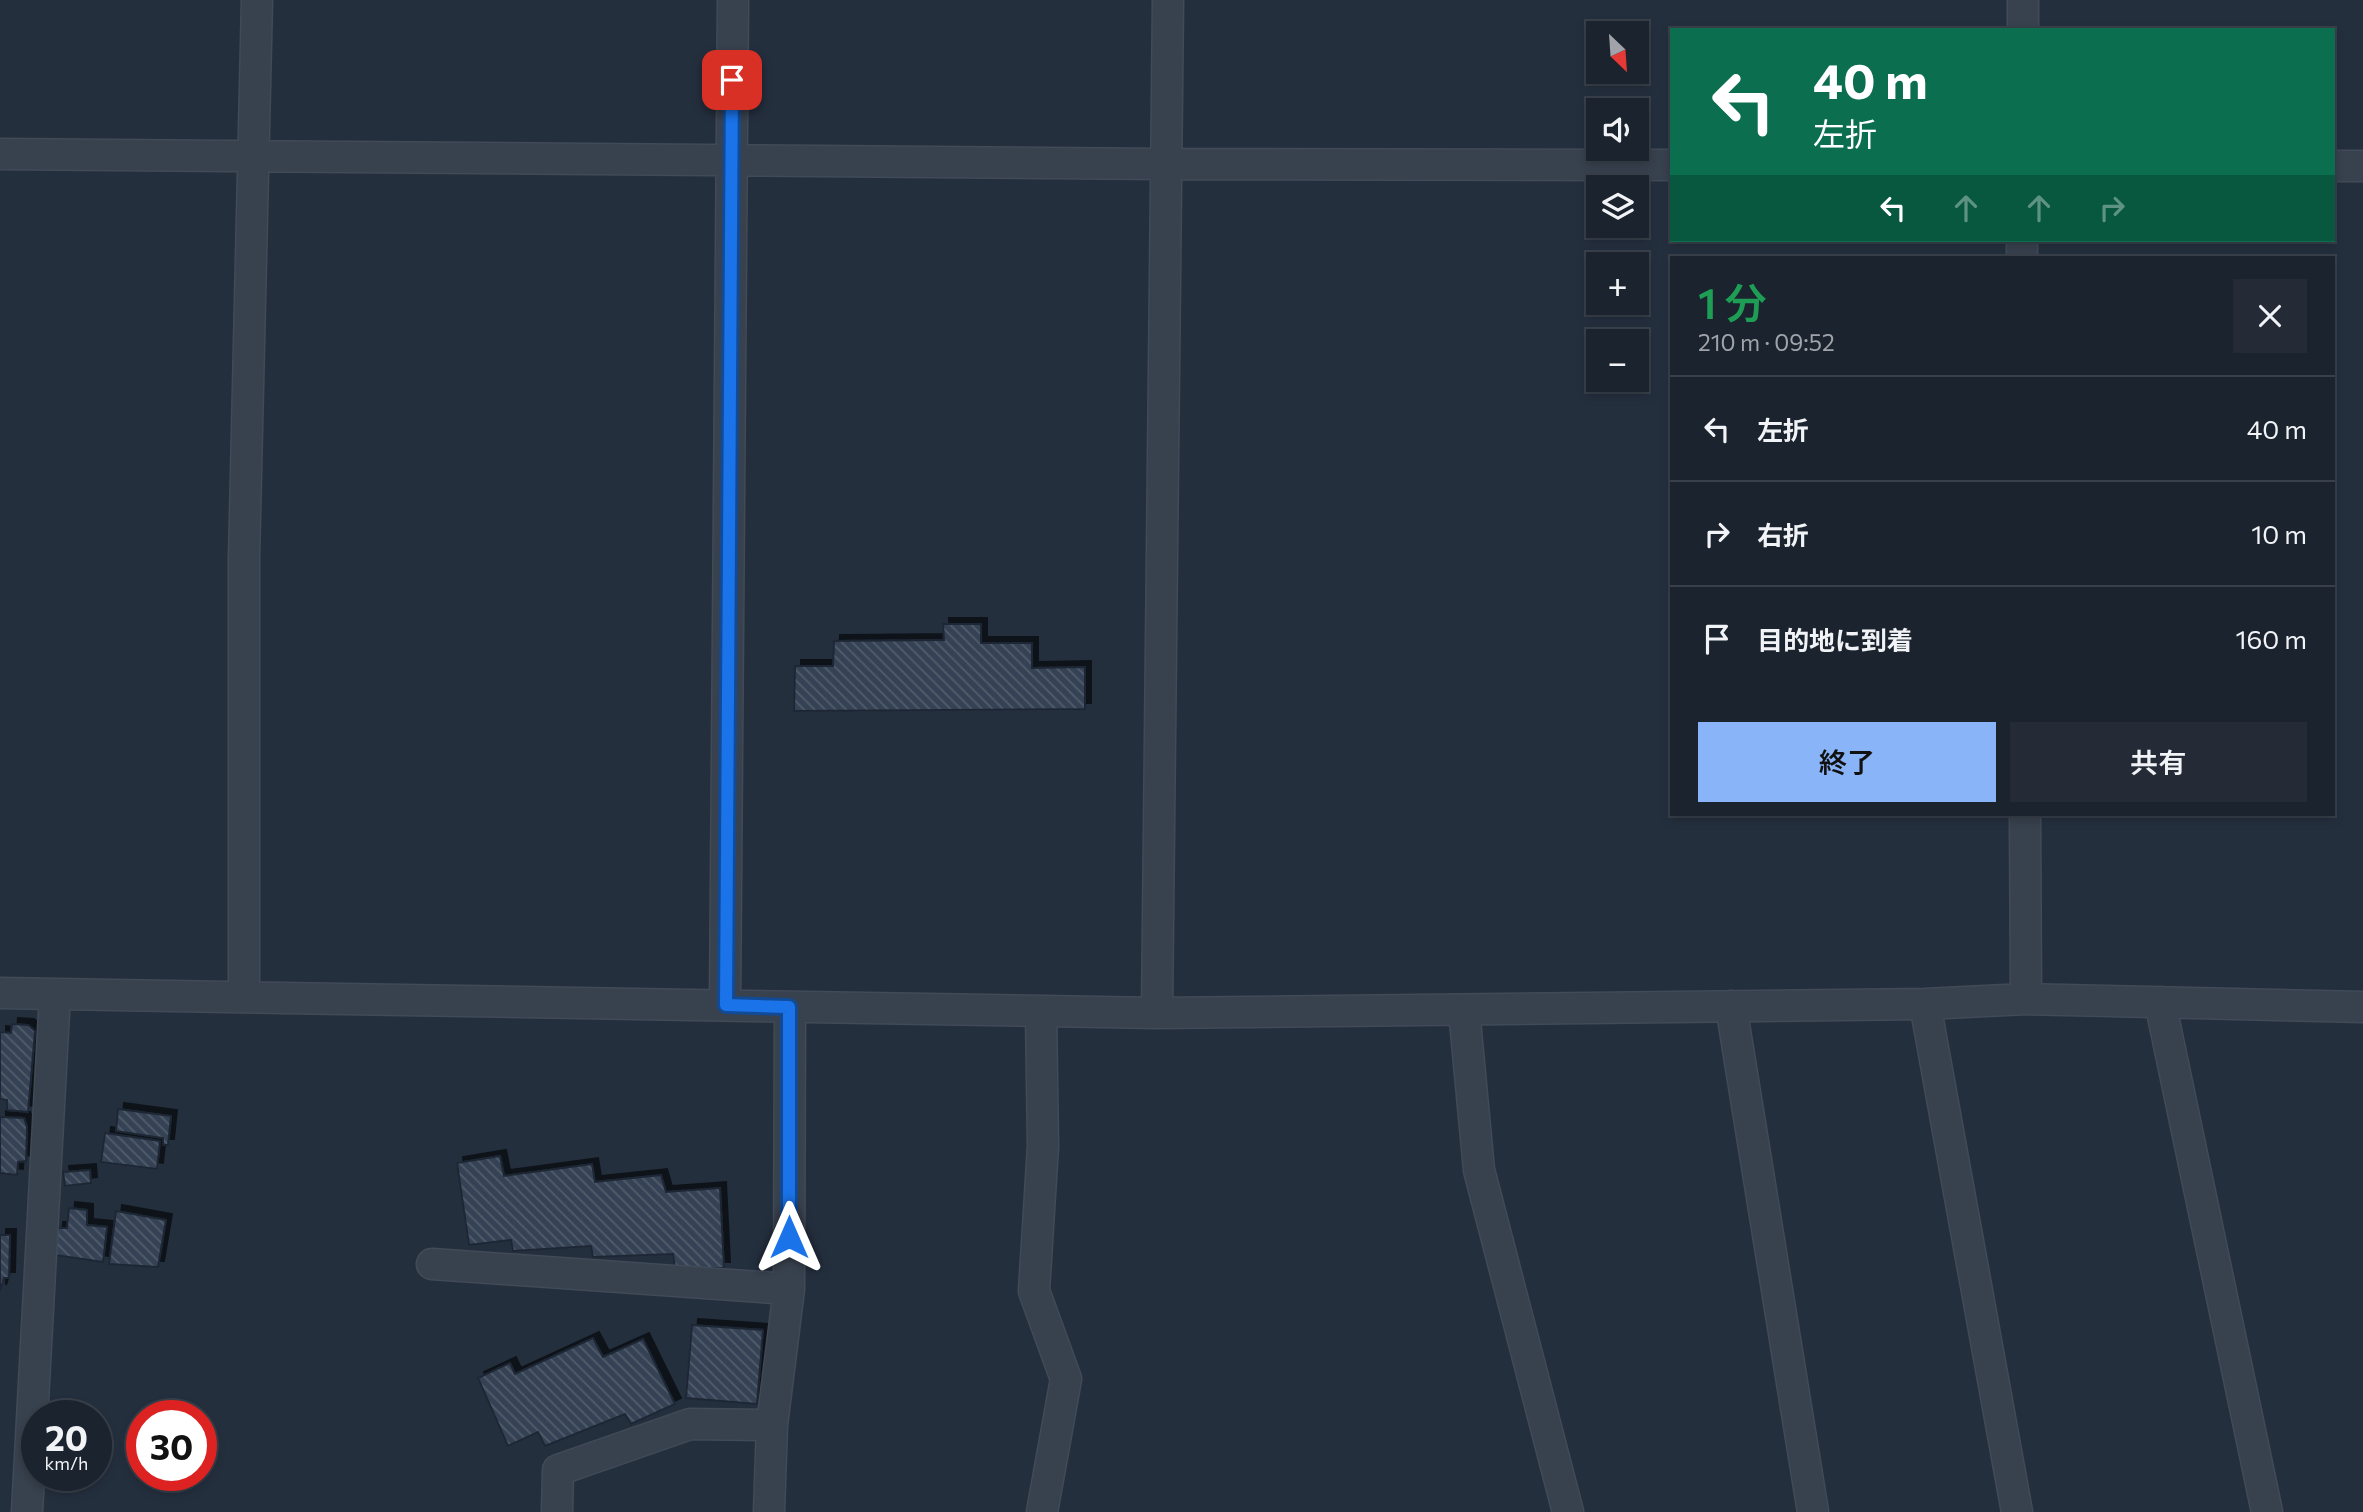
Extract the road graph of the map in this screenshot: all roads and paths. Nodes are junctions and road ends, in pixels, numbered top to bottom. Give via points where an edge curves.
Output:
1 (257, 0) edge
2 (733, 0) edge
3 (1168, 0) edge
4 (2023, 0) edge
5 (2023, 28) edge
6 (0, 154) edge
7 (254, 155) junction
8 (731, 160) junction
9 (1166, 164) junction
10 (1670, 165) edge
11 (2335, 166) edge
12 (2363, 166) edge
13 (2025, 816) edge
14 (0, 993) edge
15 (55, 994) junction
16 (244, 997) junction
17 (2026, 999) junction
18 (2160, 1002) junction
19 (1925, 1004) junction
20 (726, 1005) junction
21 (1731, 1006) junction
22 (789, 1007) junction
23 (2363, 1007) edge
24 (1464, 1010) junction
25 (1041, 1011) junction
26 (1157, 1013) junction
27 (432, 1264) dead end
28 (789, 1289) junction
29 (772, 1426) junction
30 (27, 1512) edge
31 (556, 1512) edge
32 (769, 1512) edge
33 (1042, 1512) edge
34 (1568, 1512) edge
35 (1813, 1512) edge
36 (2017, 1512) edge
37 (2267, 1512) edge

1 - 7 street
2 - 8 street
3 - 9 street
4 - 5 street
6 - 7 street
7 - 8 street
7 - 16 street via 244,559
8 - 9 street
8 - 20 street
9 - 10 street
9 - 26 street
11 - 12 street
13 - 17 street
14 - 15 street
15 - 16 street
15 - 30 street
16 - 20 street
17 - 18 street
17 - 19 street
18 - 23 street
18 - 37 street
19 - 21 street
19 - 36 street
20 - 22 street
21 - 24 street
21 - 35 street
22 - 25 street
22 - 28 street
24 - 26 street
24 - 34 street via 1479,1170
25 - 26 street
25 - 33 street via 1043,1146 1034,1291 1066,1379
27 - 28 street
28 - 29 street
29 - 31 street via 690,1424 558,1470
29 - 32 street

